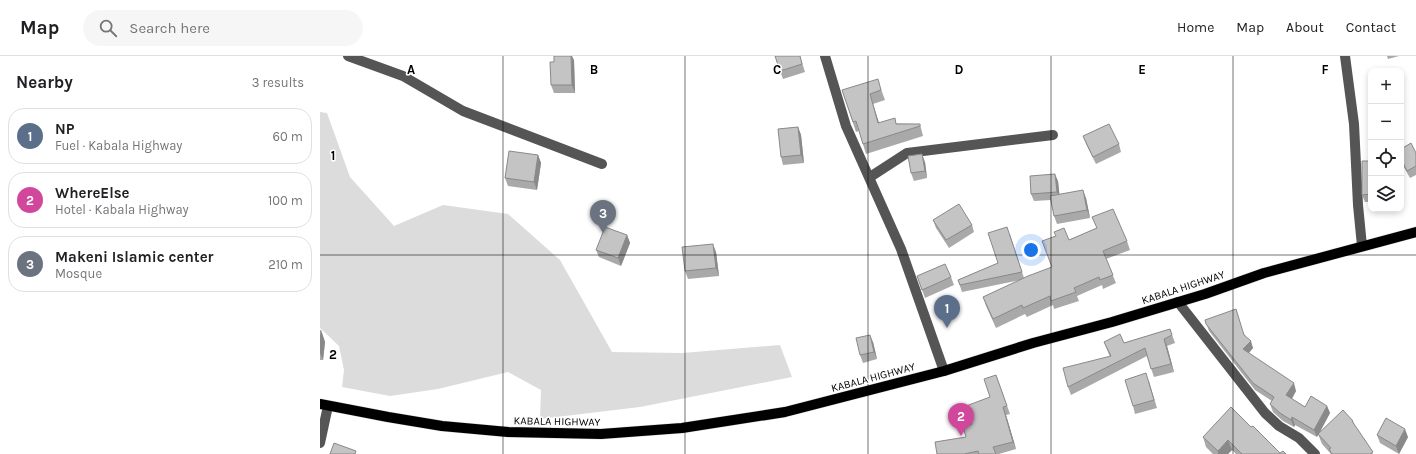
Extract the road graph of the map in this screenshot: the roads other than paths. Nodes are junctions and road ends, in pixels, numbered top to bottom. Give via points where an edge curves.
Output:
1 (348, 56) edge
2 (825, 56) edge
3 (1345, 56) edge
4 (1053, 135) dead end
5 (602, 164) dead end
6 (870, 177) junction
7 (1416, 232) edge
8 (1362, 246) junction
9 (1178, 302) junction
10 (944, 371) junction
11 (324, 405) edge
12 (320, 443) edge
13 (1315, 454) edge

1 - 5 street via 404,76 463,112
2 - 6 street via 846,126
3 - 8 street via 1354,124
4 - 6 street via 907,153
6 - 10 street via 901,249
7 - 8 main road, KABALA HIGHWAY
8 - 9 main road, KABALA HIGHWAY via 1264,273
9 - 10 main road, KABALA HIGHWAY
9 - 13 street via 1265,413 1278,426 1299,438
10 - 11 main road, KABALA HIGHWAY via 785,412 682,428 600,434 508,432 442,426
11 - 12 street

